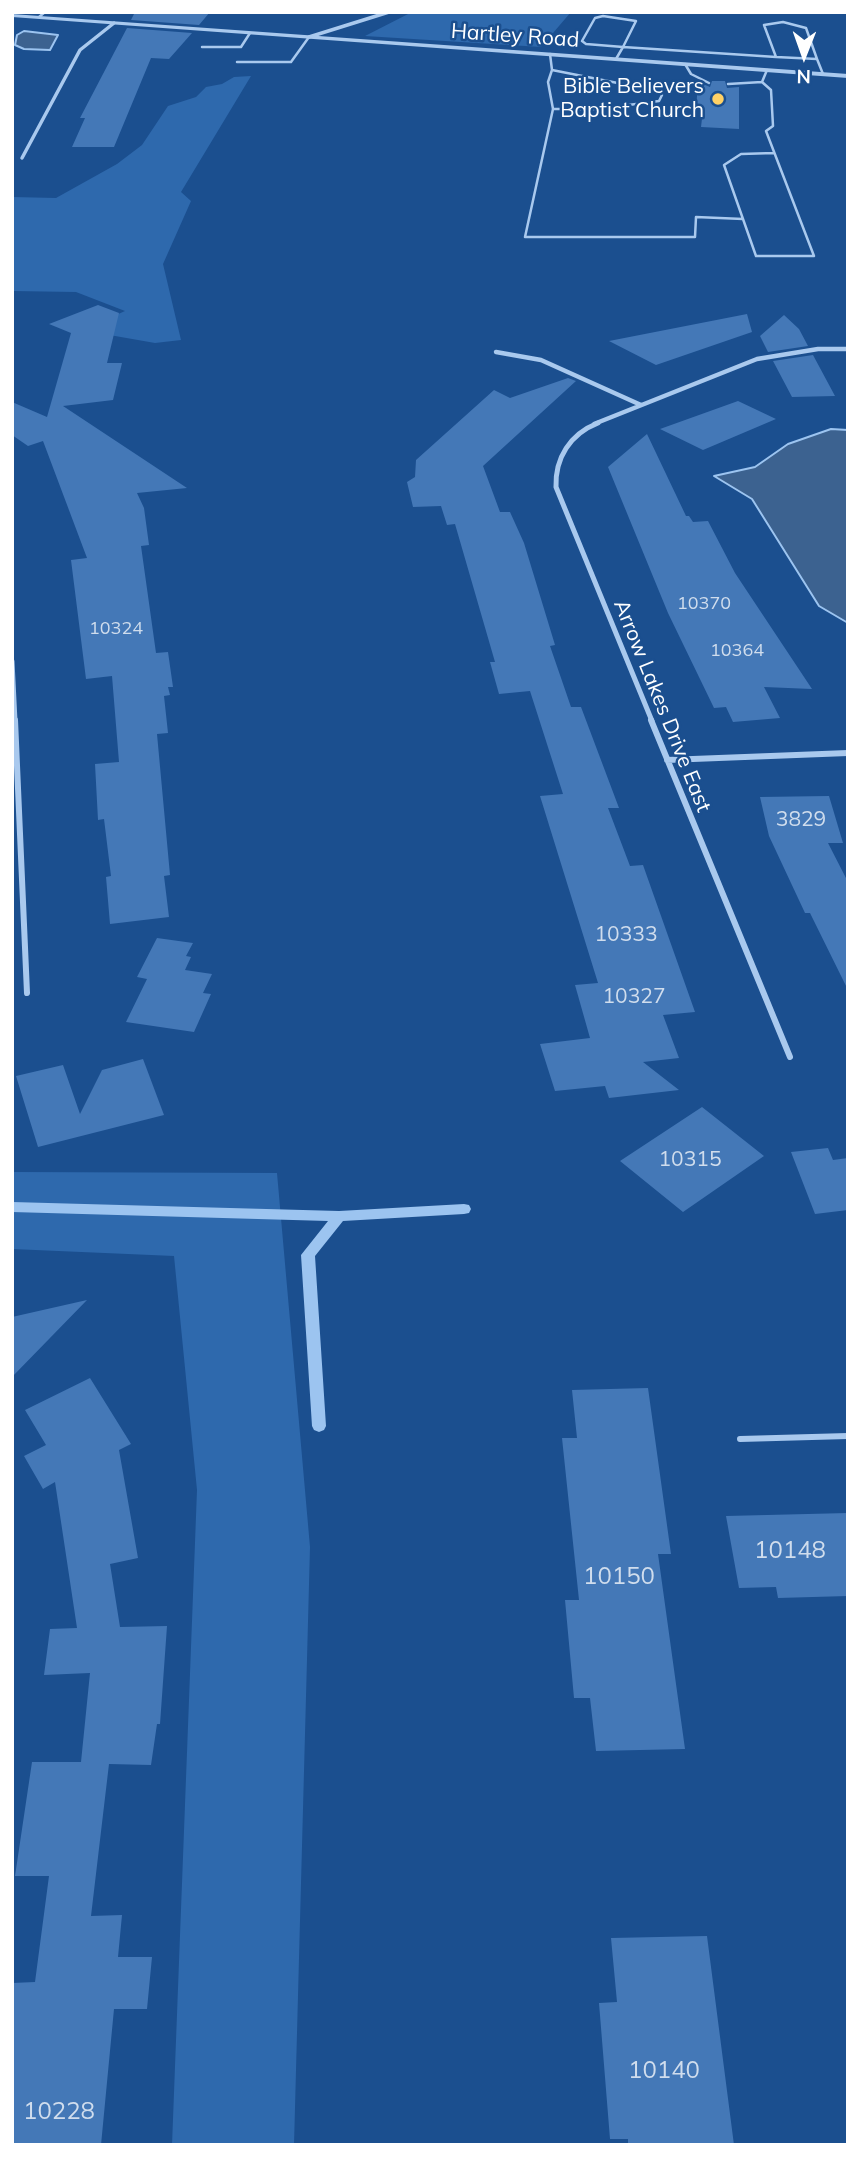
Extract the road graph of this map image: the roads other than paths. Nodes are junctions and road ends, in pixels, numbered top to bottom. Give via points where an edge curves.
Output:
1 (45, 12) edge
2 (389, 12) edge
3 (12, 15) edge
4 (39, 18) junction
5 (114, 23) junction
6 (250, 33) junction
7 (309, 37) junction
8 (202, 47) dead end
9 (623, 47) junction
10 (551, 54) junction
11 (776, 57) junction
12 (616, 59) junction
13 (818, 60) junction
14 (237, 62) dead end
15 (685, 64) junction
16 (552, 70) junction
17 (767, 70) junction
18 (823, 74) junction
19 (848, 76) edge
20 (762, 82) junction
21 (709, 83) dead end
22 (728, 84) dead end
23 (554, 109) junction
24 (775, 153) junction
25 (22, 158) dead end
26 (743, 219) junction
27 (848, 349) edge
28 (496, 352) dead end
29 (641, 405) junction
30 (12, 661) edge
31 (848, 753) edge
32 (667, 760) junction
33 (20, 849) junction
34 (12, 851) edge
35 (27, 993) dead end
36 (790, 1057) dead end
37 (848, 1436) edge
38 (740, 1439) dead end

1 - 4 lane
2 - 7 street
3 - 4 street, Hartley Road
4 - 5 street, Hartley Road
5 - 6 street, Hartley Road
5 - 25 street via 80,50
6 - 7 street, Hartley Road
6 - 8 lane via 241,47
7 - 10 street, Hartley Road
7 - 14 lane via 290,62
9 - 9 lane via 636,21 632,19 596,17 582,41
9 - 11 lane
9 - 12 lane
10 - 12 street, Hartley Road
10 - 16 lane
11 - 13 lane
11 - 13 lane via 764,27 783,22 806,28
12 - 15 street, Hartley Road
13 - 18 lane
15 - 17 street, Hartley Road
15 - 21 lane via 696,78
16 - 23 lane via 548,82
16 - 23 lane via 662,95 659,100 636,105
17 - 18 street, Hartley Road
17 - 20 lane
18 - 19 street, Hartley Road
20 - 22 lane
20 - 24 lane via 771,90 773,126 766,131
23 - 26 lane via 525,237 695,237 696,217
24 - 26 lane via 742,153 724,165
24 - 26 lane via 814,256 756,256
27 - 29 street, Arrow Lakes Drive East via 757,359
28 - 29 street via 541,360
29 - 32 street, Arrow Lakes Drive East via 570,439 554,472 556,487
30 - 33 street
31 - 32 street
32 - 36 street, Arrow Lakes Drive East
33 - 34 street
33 - 35 street
37 - 38 lane

